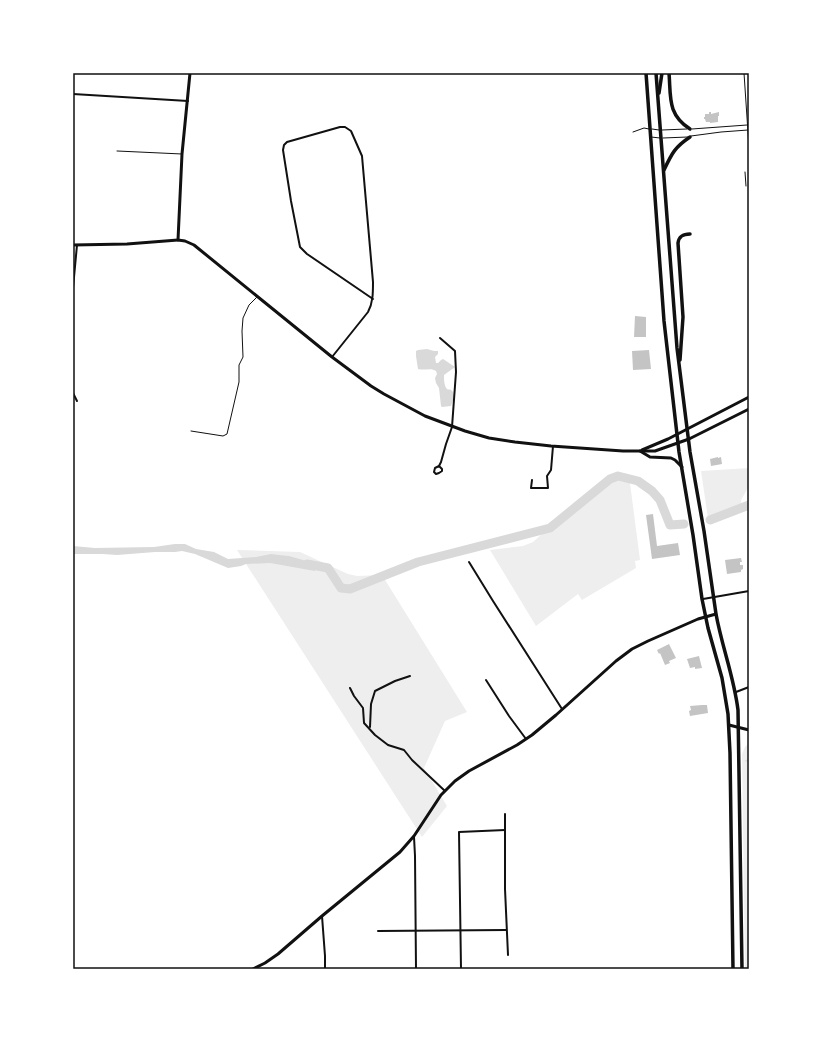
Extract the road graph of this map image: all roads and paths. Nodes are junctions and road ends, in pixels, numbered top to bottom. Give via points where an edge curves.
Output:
1 (191, 73) edge
2 (646, 73) edge
3 (656, 73) edge
4 (662, 73) edge
5 (669, 73) edge
6 (744, 73) edge
7 (73, 94) edge
8 (658, 100) junction
9 (188, 101) junction
10 (747, 125) junction
11 (650, 129) junction
12 (690, 129) junction
13 (661, 130) junction
14 (748, 130) junction
15 (633, 132) dead end
16 (651, 137) junction
17 (690, 137) junction
18 (661, 138) junction
19 (749, 147) edge
20 (117, 151) dead end
21 (182, 154) junction
22 (664, 171) junction
23 (745, 172) dead end
24 (746, 186) dead end
25 (690, 234) dead end
26 (178, 240) junction
27 (73, 246) edge
28 (77, 246) junction
29 (73, 288) edge
30 (257, 296) junction
31 (373, 299) junction
32 (440, 338) dead end
33 (332, 357) junction
34 (680, 366) junction
35 (73, 393) edge
36 (749, 397) edge
37 (78, 401) dead end
38 (749, 409) edge
39 (452, 426) junction
40 (688, 429) junction
41 (191, 431) dead end
42 (677, 434) junction
43 (689, 439) junction
44 (678, 443) junction
45 (553, 446) junction
46 (640, 451) junction
47 (439, 466) junction
48 (682, 467) junction
49 (532, 480) dead end
50 (469, 562) dead end
51 (749, 591) edge
52 (713, 597) junction
53 (702, 599) junction
54 (716, 614) junction
55 (705, 617) junction
56 (410, 676) dead end
57 (486, 680) dead end
58 (749, 687) edge
59 (350, 688) dead end
60 (736, 692) junction
61 (562, 710) junction
62 (729, 724) junction
63 (739, 727) junction
64 (370, 728) junction
65 (749, 730) edge
66 (526, 739) junction
67 (445, 791) junction
68 (506, 814) dead end
69 (505, 830) junction
70 (414, 836) junction
71 (322, 916) junction
72 (733, 929) junction
73 (741, 929) junction
74 (416, 930) junction
75 (461, 930) junction
76 (506, 930) junction
77 (378, 931) dead end
78 (508, 955) dead end
79 (253, 969) edge
80 (325, 969) edge
81 (416, 969) edge
82 (461, 969) edge
83 (733, 969) edge
84 (742, 969) edge

1 - 9 main road
2 - 11 main road
3 - 8 main road
4 - 8 main road
5 - 12 main road via 673,111 680,122
6 - 10 lane
7 - 9 street
8 - 13 main road
9 - 21 main road
10 - 12 lane
10 - 14 lane
11 - 13 lane
11 - 15 lane via 644,128
11 - 16 main road
12 - 13 lane
13 - 18 main road
14 - 17 lane
14 - 19 lane
16 - 18 lane
16 - 42 main road via 664,321
17 - 18 lane
17 - 22 main road via 676,147
18 - 22 main road
20 - 21 lane
21 - 26 main road
22 - 34 main road
23 - 24 lane
25 - 34 main road via 682,235 678,243 683,317
26 - 28 main road
26 - 30 main road via 194,245
27 - 28 main road
28 - 29 street
30 - 33 main road
30 - 41 lane via 243,318 243,357 239,365 239,382 227,434 223,436
31 - 31 street via 328,270 300,247 283,150 287,142 340,127 349,129 353,134 363,161
31 - 33 street via 368,312
32 - 39 street via 455,351
33 - 39 main road via 384,394 425,416
34 - 40 main road
35 - 37 street
36 - 40 main road
38 - 43 main road
39 - 45 main road via 489,438
39 - 47 street
40 - 42 main road
40 - 43 main road
42 - 44 main road
42 - 46 main road
43 - 44 main road
43 - 52 main road
44 - 46 main road via 655,451
44 - 48 main road
45 - 46 main road
45 - 49 street via 551,470 547,476 548,488 531,488
46 - 48 main road via 650,457 671,458
47 - 47 street via 442,471 436,474 435,468
48 - 53 main road
50 - 61 street
51 - 52 street
52 - 53 street
52 - 54 main road
53 - 55 main road
54 - 55 main road
54 - 60 main road
55 - 61 main road via 632,649
55 - 62 main road via 722,678
56 - 64 street via 375,691 371,704
57 - 66 street
58 - 60 street
59 - 64 street via 363,708 364,723
60 - 63 main road
61 - 66 main road
62 - 63 main road
62 - 72 main road
63 - 65 main road
63 - 73 main road
64 - 67 street via 388,745 404,750
66 - 67 main road via 463,774
67 - 70 main road
68 - 69 street
69 - 75 street via 459,832
69 - 76 street
70 - 71 main road via 403,849
70 - 74 street
71 - 79 main road via 278,954
71 - 80 street
72 - 73 main road
72 - 83 main road
73 - 84 main road
74 - 75 street
74 - 77 street
74 - 81 street
75 - 76 street
75 - 82 street
76 - 78 street

